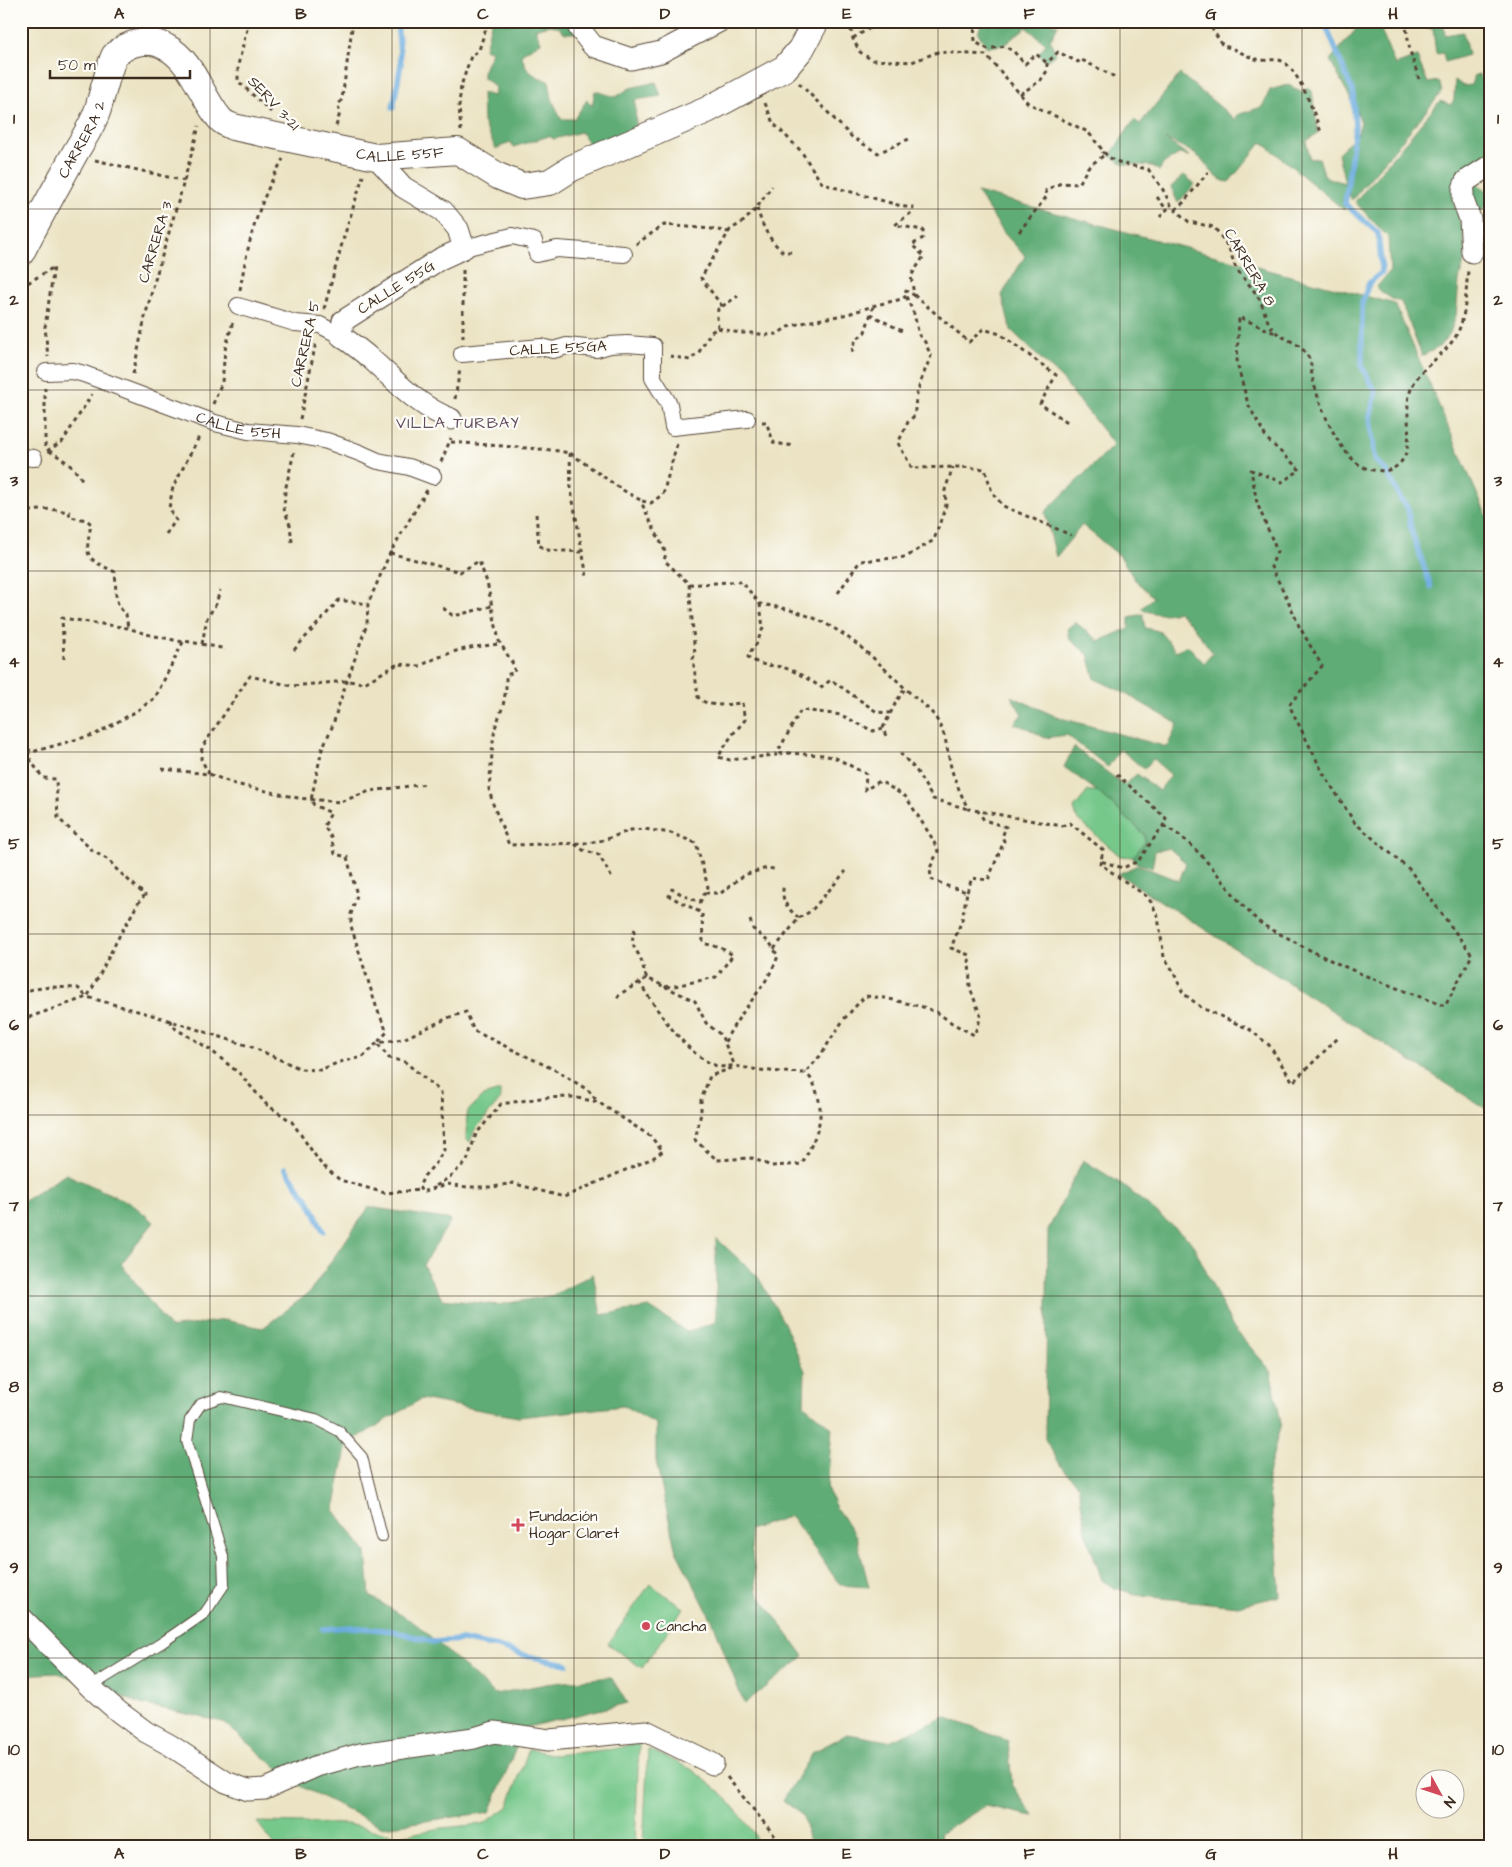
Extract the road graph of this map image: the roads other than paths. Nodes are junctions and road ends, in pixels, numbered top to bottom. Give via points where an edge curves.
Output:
1 (580, 21) edge
2 (720, 21) edge
3 (816, 21) edge
4 (147, 42) joint
5 (376, 157) junction
6 (1491, 165) edge
7 (464, 248) junction
8 (1472, 252) road end
9 (21, 253) edge
10 (624, 254) road end
11 (238, 306) dead end
12 (341, 336) junction
13 (462, 354) dead end
14 (46, 372) road end
15 (452, 419) dead end
16 (747, 419) road end
17 (433, 476) road end
18 (382, 1537) dead end
19 (21, 1617) edge
20 (90, 1687) junction
21 (713, 1764) dead end

1 - 2 street via 579,28 593,46 631,59 661,52
3 - 5 street, CALLE 55F via 801,49 785,68 707,110 572,168 550,182 522,186 498,176 458,151
4 - 5 street, CALLE 55F via 165,46 183,61 221,120 232,128
4 - 9 street, CARRERA 2 via 134,42 112,57 96,115
5 - 7 street via 403,187 443,211 458,229
6 - 8 street via 1470,178 1463,189 1470,219
7 - 10 street via 512,236 534,241 537,254 557,249
7 - 12 street, CALLE 55G via 440,259 343,321
11 - 12 street via 295,323 320,326
12 - 15 street via 423,405
13 - 16 street, CALLE 55GA via 541,347 553,350 567,346 596,349 626,344 653,346 653,378 678,426
14 - 17 street, CALLE 55H via 73,371 215,423 248,431 327,441 378,461
18 - 20 lane via 362,1457 340,1430 316,1419 222,1397 201,1404 190,1420 187,1441 223,1556 224,1585 205,1613
19 - 20 street
20 - 21 street via 146,1732 226,1782 248,1790 265,1789 317,1766 360,1754 474,1738 494,1732 549,1740 646,1731

